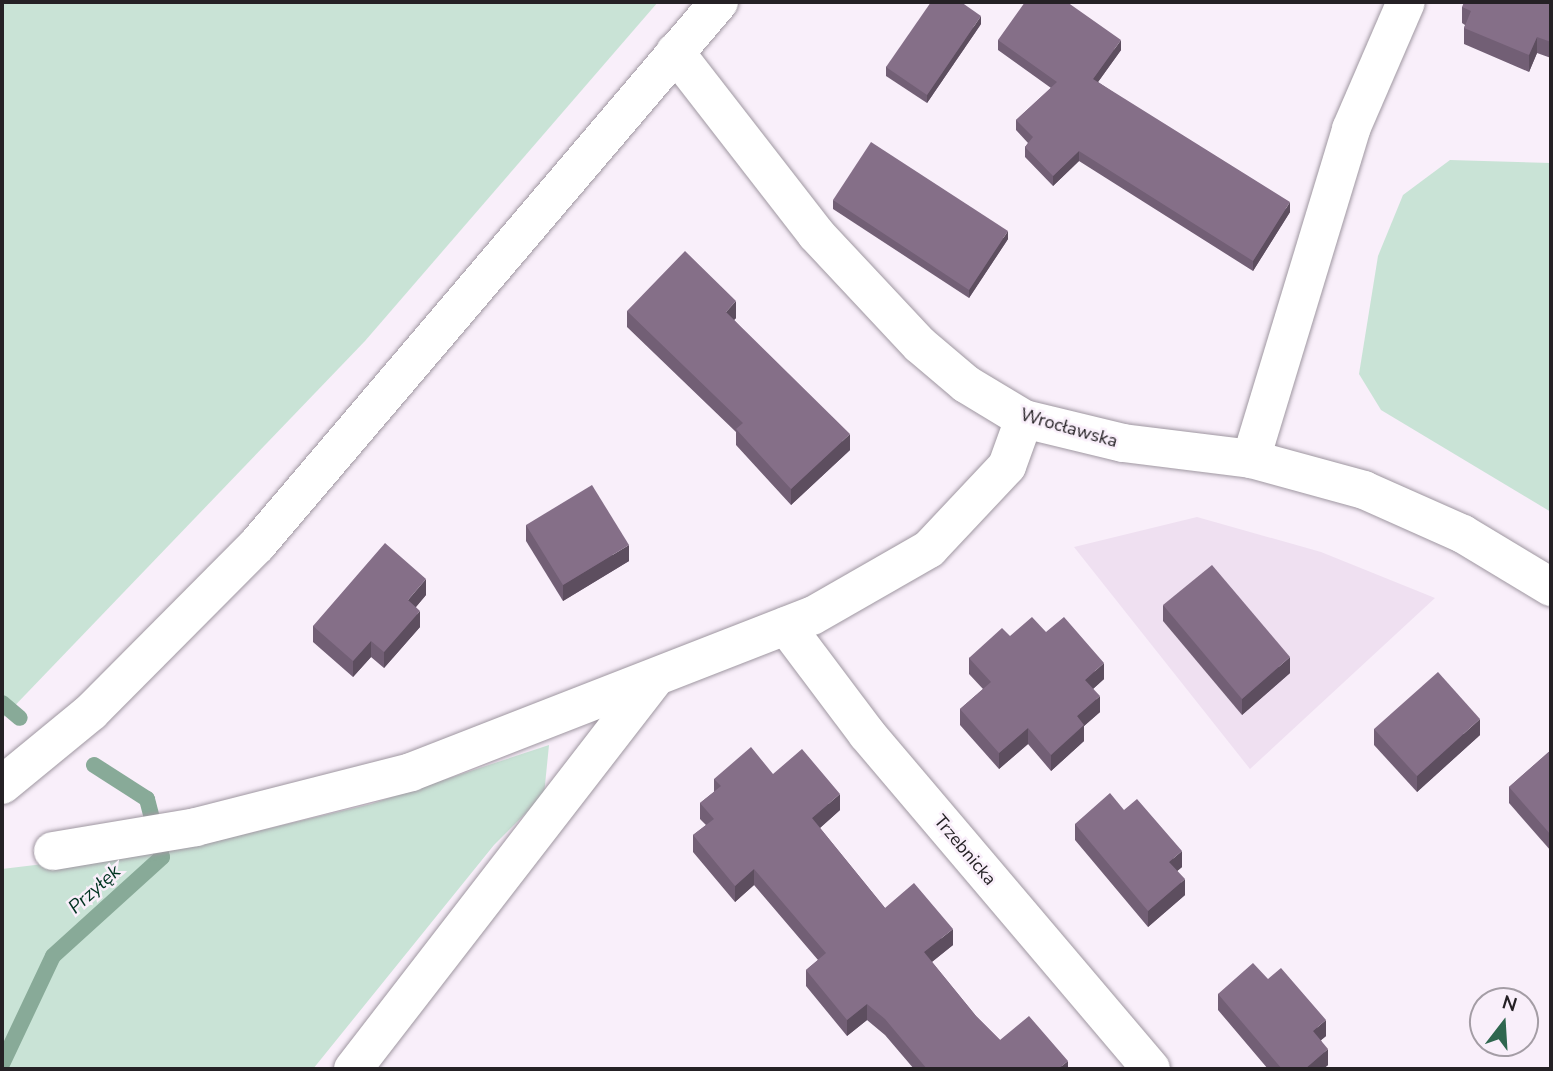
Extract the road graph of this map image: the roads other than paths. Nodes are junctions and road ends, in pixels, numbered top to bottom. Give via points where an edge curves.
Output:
1 (719, 2) edge
2 (1406, 2) edge
3 (675, 52) junction
4 (1024, 419) junction
5 (1251, 459) junction
6 (1551, 587) edge
7 (786, 626) junction
8 (656, 678) junction
9 (2, 785) edge
10 (53, 850) dead end
11 (353, 1069) edge
12 (1150, 1069) edge

1 - 3 street
2 - 5 street via 1347,141
3 - 4 street, Wrocławska via 816,234 920,345 966,384
3 - 9 street via 257,545 91,712
4 - 5 street, Wrocławska via 1124,443
4 - 7 street via 1007,466 929,549
5 - 6 street, Wrocławska via 1364,490 1463,534
7 - 8 street
7 - 12 street, Trzebnicka via 867,734
8 - 10 street via 411,772 196,827
8 - 11 street

